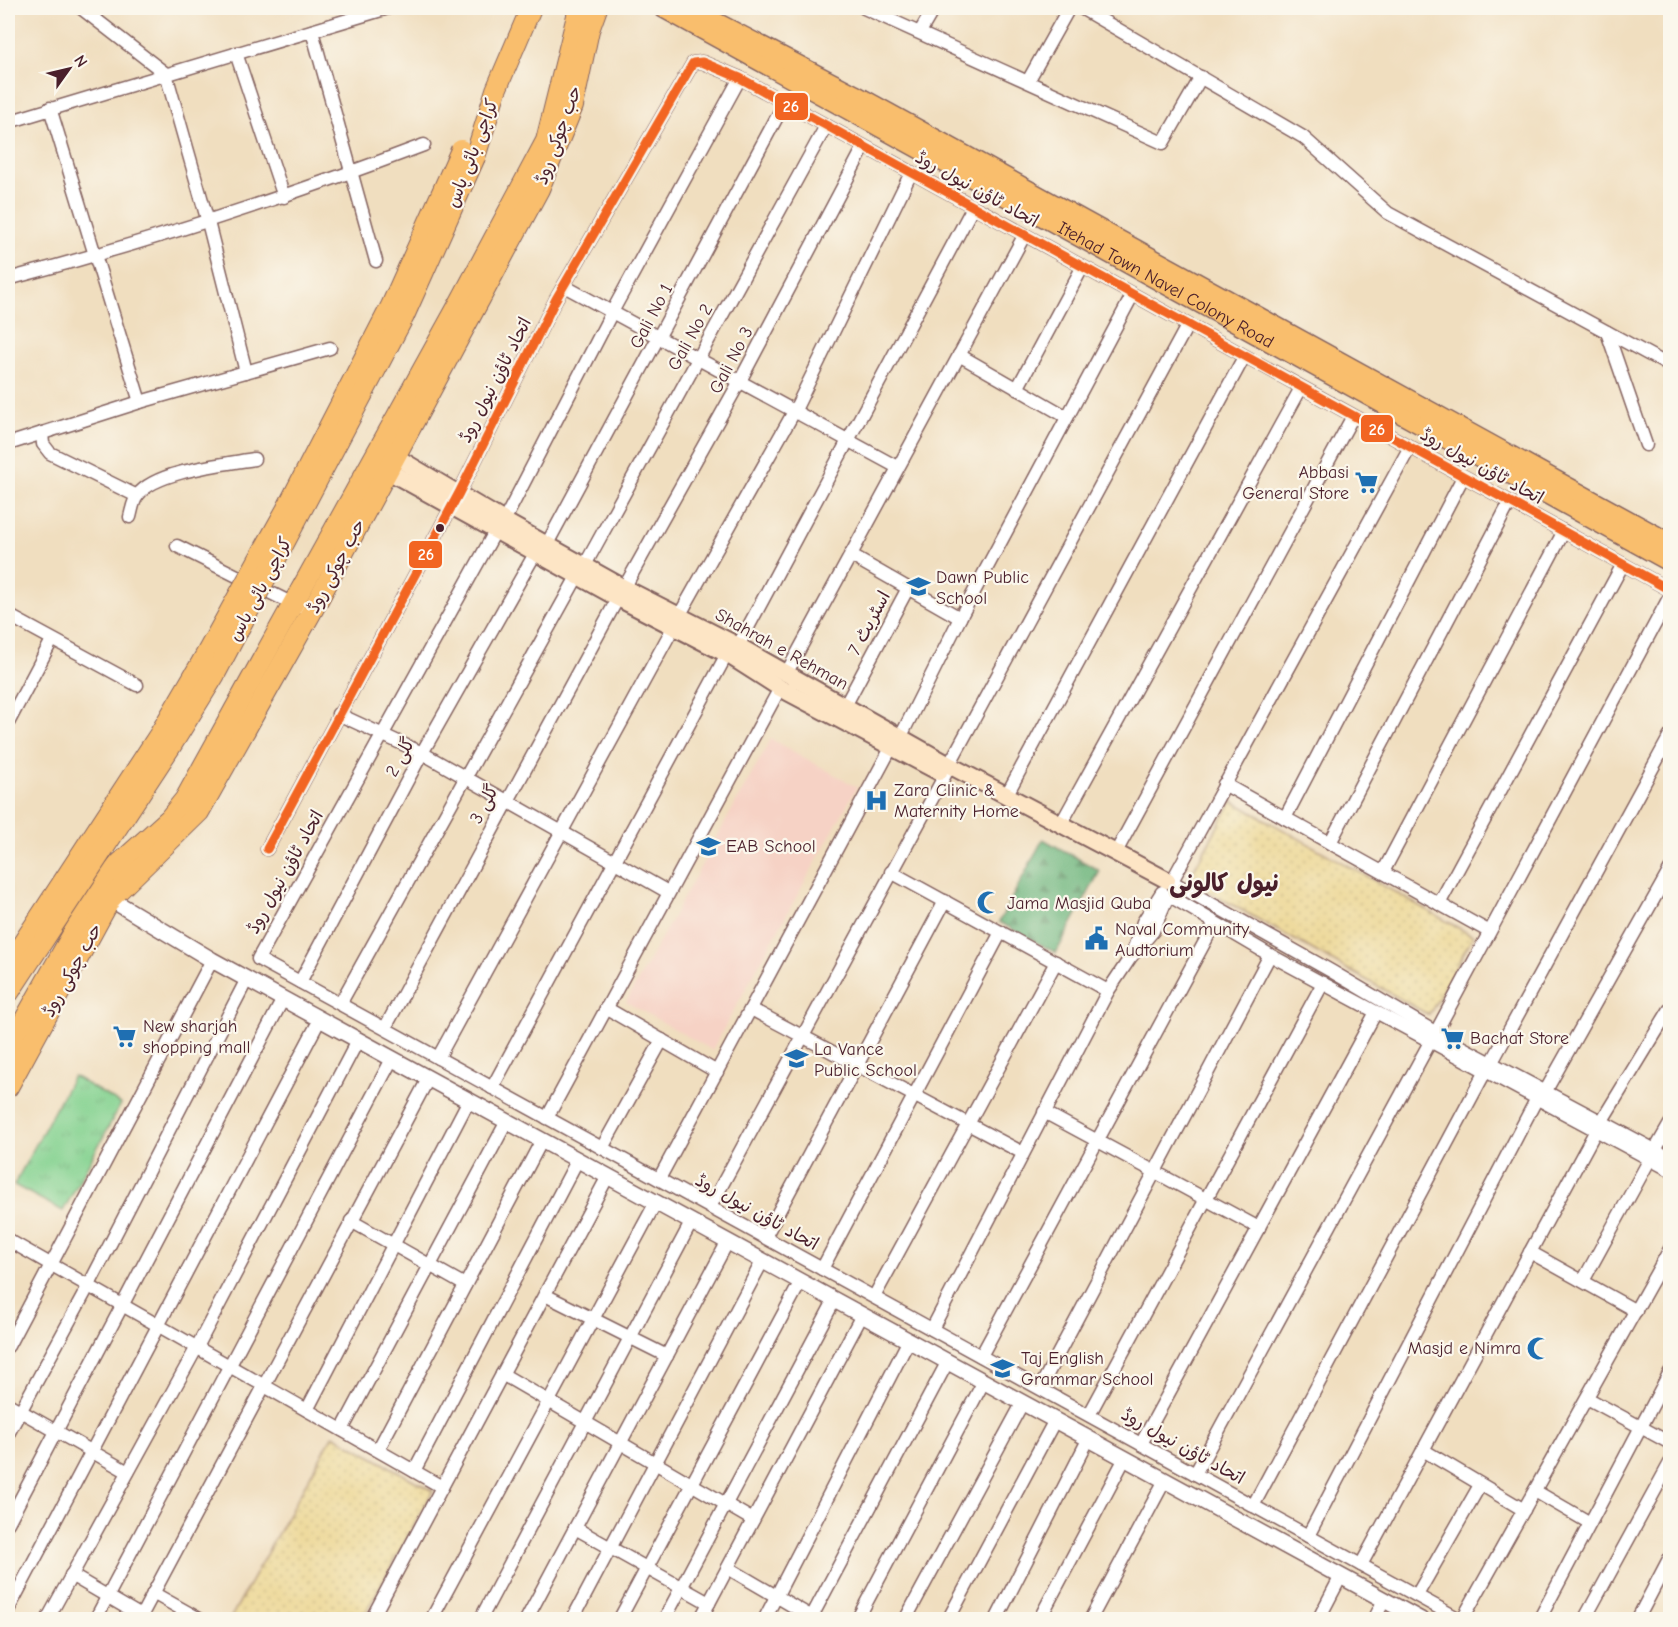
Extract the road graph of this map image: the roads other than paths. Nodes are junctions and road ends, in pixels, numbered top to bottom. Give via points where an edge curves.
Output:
1 (81, 8) edge
2 (388, 8) edge
3 (531, 8) edge
4 (579, 8) edge
5 (597, 8) edge
6 (663, 8) edge
7 (688, 8) edge
8 (864, 8) edge
9 (934, 8) edge
10 (1069, 8) edge
11 (1081, 8) edge
12 (312, 31) junction
13 (920, 32) junction
14 (236, 53) junction
15 (166, 74) junction
16 (1202, 77) junction
17 (740, 78) junction
18 (1028, 81) junction
19 (784, 104) junction
20 (50, 108) junction
21 (8, 122) edge
22 (826, 126) junction
23 (424, 145) dead end
24 (864, 147) junction
25 (468, 153) junction
26 (351, 173) junction
27 (911, 173) junction
28 (284, 197) junction
29 (973, 207) junction
30 (208, 222) junction
31 (1024, 236) junction
32 (96, 256) junction
33 (376, 261) dead end
34 (1082, 268) junction
35 (8, 279) edge
36 (564, 286) junction
37 (1132, 296) junction
38 (612, 312) junction
39 (1188, 326) junction
40 (1607, 332) junction
41 (660, 338) junction
42 (330, 348) dead end
43 (959, 355) junction
44 (1244, 357) junction
45 (699, 358) junction
46 (1671, 366) edge
47 (246, 372) junction
48 (740, 381) junction
49 (1301, 388) junction
50 (1017, 389) junction
51 (140, 402) junction
52 (795, 410) junction
53 (1353, 416) junction
54 (1067, 417) junction
55 (42, 433) junction
56 (849, 442) junction
57 (8, 444) edge
58 (1646, 445) dead end
59 (1410, 447) junction
60 (254, 459) dead end
61 (384, 460) junction
62 (897, 467) junction
63 (1463, 477) junction
64 (137, 496) junction
65 (455, 500) junction
66 (1510, 502) junction
67 (130, 517) dead end
68 (500, 526) junction
69 (1564, 531) junction
70 (1671, 543) edge
71 (177, 546) dead end
72 (542, 548) junction
73 (850, 555) junction
74 (1671, 562) edge
75 (1623, 564) junction
76 (582, 570) junction
77 (908, 588) junction
78 (1671, 590) edge
79 (621, 593) junction
80 (1671, 596) edge
81 (302, 608) junction
82 (8, 615) edge
83 (960, 618) junction
84 (676, 621) junction
85 (52, 640) junction
86 (732, 650) junction
87 (783, 681) junction
88 (137, 685) dead end
89 (845, 706) junction
90 (338, 714) junction
91 (8, 723) edge
92 (381, 736) junction
93 (1671, 736) edge
94 (896, 743) junction
95 (422, 753) junction
96 (947, 770) junction
97 (465, 777) junction
98 (1224, 784) junction
99 (1006, 796) junction
100 (506, 801) junction
101 (1285, 818) junction
102 (1061, 824) junction
103 (561, 832) junction
104 (1330, 843) junction
105 (267, 849) dead end
106 (1115, 854) junction
107 (614, 862) junction
108 (1671, 870) edge
109 (891, 872) junction
110 (1383, 872) junction
111 (1168, 888) junction
112 (668, 892) junction
113 (104, 895) junction
114 (945, 901) junction
115 (1439, 904) junction
116 (1215, 923) junction
117 (1488, 931) junction
118 (1001, 932) junction
119 (1270, 955) junction
120 (212, 960) junction
121 (1056, 962) junction
122 (8, 966) edge
123 (247, 979) junction
124 (300, 982) junction
125 (1323, 983) junction
126 (1108, 991) junction
127 (8, 994) edge
128 (283, 999) junction
129 (340, 1004) junction
130 (606, 1008) junction
131 (751, 1009) junction
132 (1671, 1009) edge
133 (1376, 1012) junction
134 (320, 1019) junction
135 (385, 1028) junction
136 (802, 1036) junction
137 (1433, 1037) junction
138 (358, 1040) junction
139 (662, 1040) junction
140 (8, 1049) edge
141 (438, 1058) junction
142 (392, 1059) junction
143 (857, 1065) junction
144 (1488, 1067) junction
145 (717, 1072) junction
146 (428, 1078) junction
147 (8, 1087) edge
148 (492, 1088) junction
149 (914, 1095) junction
150 (1540, 1096) junction
151 (469, 1100) junction
152 (1044, 1112) junction
153 (547, 1118) junction
154 (507, 1121) junction
155 (968, 1124) junction
156 (1671, 1124) edge
157 (1599, 1126) junction
158 (1097, 1139) junction
159 (542, 1140) junction
160 (602, 1148) junction
161 (1023, 1153) junction
162 (1653, 1155) junction
163 (1671, 1158) edge
164 (578, 1160) junction
165 (1155, 1170) junction
166 (1671, 1170) edge
167 (608, 1176) junction
168 (659, 1179) junction
169 (1206, 1199) junction
170 (656, 1202) junction
171 (710, 1207) junction
172 (351, 1221) junction
173 (692, 1221) junction
174 (1259, 1228) junction
175 (765, 1237) junction
176 (8, 1240) edge
177 (728, 1241) junction
178 (393, 1245) junction
179 (1671, 1249) edge
180 (1530, 1252) junction
181 (763, 1260) junction
182 (51, 1264) junction
183 (430, 1266) junction
184 (822, 1269) junction
185 (801, 1281) junction
186 (1583, 1281) junction
187 (89, 1285) junction
188 (465, 1285) junction
189 (545, 1295) junction
190 (874, 1297) junction
191 (834, 1299) junction
192 (122, 1304) junction
193 (1636, 1311) junction
194 (862, 1315) junction
195 (593, 1319) junction
196 (159, 1325) junction
197 (932, 1329) junction
198 (630, 1338) junction
199 (909, 1340) junction
200 (8, 1346) edge
201 (197, 1347) junction
202 (667, 1356) junction
203 (981, 1356) junction
204 (948, 1361) junction
205 (228, 1365) junction
206 (1671, 1372) edge
207 (502, 1374) junction
208 (984, 1381) junction
209 (263, 1385) junction
210 (1040, 1388) junction
211 (1587, 1398) junction
212 (549, 1401) junction
213 (1023, 1402) junction
214 (8, 1404) edge
215 (307, 1410) junction
216 (20, 1411) junction
217 (1089, 1415) junction
218 (1055, 1420) junction
219 (585, 1422) junction
220 (1641, 1427) junction
221 (342, 1430) junction
222 (56, 1431) junction
223 (8, 1434) edge
224 (1089, 1438) junction
225 (621, 1443) junction
226 (1671, 1443) edge
227 (1141, 1444) junction
228 (378, 1450) junction
229 (1423, 1450) junction
230 (92, 1451) junction
231 (1125, 1458) junction
232 (1671, 1462) edge
233 (655, 1463) junction
234 (414, 1471) junction
235 (128, 1472) junction
236 (1195, 1474) junction
237 (1165, 1480) junction
238 (692, 1484) junction
239 (1480, 1485) junction
240 (442, 1487) junction
241 (1535, 1491) junction
242 (726, 1504) junction
243 (1254, 1506) junction
244 (1524, 1510) junction
245 (753, 1520) junction
246 (8, 1522) edge
247 (1590, 1523) junction
248 (575, 1527) junction
249 (1308, 1536) junction
250 (610, 1547) junction
251 (1671, 1557) edge
252 (1361, 1565) junction
253 (647, 1568) junction
254 (728, 1568) junction
255 (71, 1575) junction
256 (1341, 1576) junction
257 (681, 1588) junction
258 (153, 1593) junction
259 (1417, 1595) junction
260 (776, 1596) junction
261 (108, 1597) junction
262 (1384, 1600) junction
263 (709, 1603) junction
264 (8, 1610) edge
265 (140, 1618) edge
266 (813, 1618) edge
267 (198, 1619) edge
268 (528, 1619) edge
269 (1419, 1619) edge
270 (47, 1620) edge
271 (95, 1620) edge
272 (371, 1620) edge
273 (431, 1620) edge
274 (480, 1620) edge
275 (572, 1620) edge
276 (619, 1620) edge
277 (664, 1620) edge
278 (700, 1620) edge
279 (764, 1620) edge
280 (857, 1620) edge
281 (905, 1620) edge
282 (948, 1620) edge
283 (996, 1620) edge
284 (1039, 1620) edge
285 (1090, 1620) edge
286 (1318, 1620) edge
287 (1374, 1620) edge
288 (1462, 1620) edge
289 (1539, 1620) edge
290 (1584, 1620) edge
291 (1637, 1620) edge

1 - 15 street
2 - 12 street
3 - 25 highway, کراچی بائی پاس
4 - 61 highway via 546,141
5 - 61 highway, حب چوکی روڈ via 573,106 548,170
6 - 74 main road, Itehad Town Navel Colony Road
7 - 70 main road, Itehad Town Navel Colony Road via 854,94
8 - 13 street
9 - 13 street
10 - 18 street
11 - 16 street
12 - 14 street
12 - 26 street
13 - 18 street
14 - 15 street
14 - 28 street
15 - 20 street
15 - 30 street
16 - 18 street via 1163,143
16 - 40 street via 1303,137 1388,213
17 - 19 street, اتحاد ٹاؤن نیول روڈ
17 - 36 street, اتحاد ٹاؤن نیول روڈ via 702,62 690,66
17 - 38 street
19 - 22 street, اتحاد ٹاؤن نیول روڈ
19 - 41 street, Gali No 1
20 - 21 street
20 - 32 street
22 - 24 street, اتحاد ٹاؤن نیول روڈ
22 - 45 street, Gali No 2
23 - 26 street
24 - 27 street, اتحاد ٹاؤن نیول روڈ
24 - 48 street, Gali No 3
25 - 122 highway, کراچی بائی پاس, bridge via 359,370 200,665 159,735
25 - 127 highway, کراچی بائی پاس, bridge via 404,316 214,676
26 - 28 street
26 - 33 street
27 - 29 street, اتحاد ٹاؤن نیول روڈ
27 - 52 street
28 - 30 street
29 - 31 street, اتحاد ٹاؤن نیول روڈ
29 - 56 street
30 - 32 street
30 - 47 street
31 - 34 street, اتحاد ٹاؤن نیول روڈ
31 - 43 street
32 - 35 street
32 - 51 street
34 - 37 street, اتحاد ٹاؤن نیول روڈ
34 - 50 street
36 - 38 street
36 - 65 street, اتحاد ٹاؤن نیول روڈ
37 - 39 street, اتحاد ٹاؤن نیول روڈ
37 - 54 street
38 - 41 street
38 - 68 street
39 - 44 street, اتحاد ٹاؤن نیول روڈ
39 - 96 street
40 - 46 street
40 - 58 street
41 - 45 street
41 - 72 street, Gali No 1
42 - 47 street
43 - 50 street
43 - 62 street
44 - 49 street, اتحاد ٹاؤن نیول روڈ
44 - 99 street
45 - 48 street
45 - 76 street, Gali No 2
47 - 51 street
48 - 52 street
48 - 79 street, Gali No 3
49 - 53 street, اتحاد ٹاؤن نیول روڈ
49 - 102 street
50 - 54 street
51 - 55 street
52 - 56 street
52 - 84 street
53 - 59 street, اتحاد ٹاؤن نیول روڈ
53 - 106 street
54 - 83 street
55 - 57 street
55 - 64 street via 43,444 50,453
56 - 62 street
56 - 86 street
59 - 63 street, اتحاد ٹاؤن نیول روڈ
59 - 98 street
60 - 64 street via 155,482
61 - 65 main road, Shahrah e Rehman
61 - 81 highway
62 - 73 street
63 - 66 street, اتحاد ٹاؤن نیول روڈ
63 - 101 street
64 - 67 street
65 - 68 main road, Shahrah e Rehman
65 - 90 street, اتحاد ٹاؤن نیول روڈ
66 - 69 street, اتحاد ٹاؤن نیول روڈ
66 - 104 street
68 - 72 main road, Shahrah e Rehman
68 - 92 street
69 - 75 street, اتحاد ٹاؤن نیول روڈ
69 - 110 street
71 - 81 street
72 - 76 main road, Shahrah e Rehman
72 - 95 street, گلی 2
73 - 77 street
73 - 87 street
75 - 78 street, اتحاد ٹاؤن نیول روڈ
75 - 115 street
76 - 79 main road, Shahrah e Rehman
76 - 97 street
77 - 83 street
77 - 89 street, اسٹریٹ 7
79 - 84 main road, Shahrah e Rehman
79 - 100 street, گلی 3
80 - 117 street
81 - 113 highway via 185,799 169,819 119,864
82 - 85 street
83 - 94 street
84 - 86 main road, Shahrah e Rehman
84 - 103 street
85 - 88 street
85 - 91 street
86 - 87 main road, Shahrah e Rehman
86 - 107 street
87 - 89 main road, Shahrah e Rehman
87 - 94 main road, Shahrah e Rehman
87 - 112 street
89 - 94 main road, Shahrah e Rehman
90 - 92 street
90 - 105 street, اتحاد ٹاؤن نیول روڈ
92 - 95 street
92 - 124 street, اتحاد ٹاؤن نیول روڈ via 258,959
93 - 144 street
94 - 96 main road, Shahrah e Rehman
94 - 131 street
95 - 97 street
95 - 124 street, گلی 2
96 - 99 main road, Shahrah e Rehman
96 - 109 street
96 - 111 main road, Shahrah e Rehman
97 - 100 street
97 - 129 street
98 - 101 street
98 - 111 street
99 - 102 main road, Shahrah e Rehman
100 - 103 street
100 - 135 street, گلی 3
101 - 104 street
102 - 106 main road, Shahrah e Rehman
103 - 107 street
103 - 141 street
104 - 110 street
106 - 111 main road, Shahrah e Rehman
107 - 112 street
107 - 148 street
108 - 150 street
109 - 114 street
109 - 136 street
110 - 115 street
111 - 116 street
111 - 126 street via 1143,922 1130,958
111 - 137 street
112 - 130 street
113 - 120 street
113 - 140 highway
113 - 147 highway, حب چوکی روڈ
114 - 118 street
114 - 143 street
115 - 117 street
116 - 119 street
116 - 158 street
117 - 137 street
118 - 121 street
118 - 149 street
119 - 125 street
119 - 165 street
120 - 123 street
120 - 182 street
121 - 126 street
121 - 155 street
123 - 128 street
123 - 187 street
124 - 129 street, اتحاد ٹاؤن نیول روڈ
125 - 133 street
125 - 169 street
126 - 152 street
128 - 134 street
128 - 192 street
129 - 135 street, اتحاد ٹاؤن نیول روڈ
130 - 139 street
130 - 153 street
131 - 136 street
131 - 145 street
132 - 157 street
133 - 137 street
133 - 174 street
134 - 138 street
134 - 196 street
135 - 141 street, اتحاد ٹاؤن نیول روڈ
136 - 143 street
136 - 171 street
137 - 144 street
137 - 236 street
138 - 142 street
138 - 201 street
139 - 145 street
139 - 160 street
141 - 148 street, اتحاد ٹاؤن نیول روڈ
142 - 146 street
142 - 205 street
143 - 149 street
143 - 175 street
144 - 150 street
144 - 243 street
145 - 168 street
146 - 151 street
146 - 172 street
148 - 153 street, اتحاد ٹاؤن نیول روڈ
149 - 155 street
149 - 184 street
150 - 157 street
150 - 249 street
151 - 154 street
151 - 178 street
152 - 158 street
152 - 161 street
153 - 160 street, اتحاد ٹاؤن نیول روڈ
154 - 159 street
154 - 183 street
155 - 161 street
155 - 190 street
156 - 162 street
157 - 162 street
157 - 180 street
158 - 165 street
158 - 203 street
159 - 164 street
159 - 188 street
160 - 168 street, اتحاد ٹاؤن نیول روڈ
161 - 197 street
162 - 163 street
162 - 166 street
162 - 186 street
164 - 167 street
164 - 234 street
165 - 169 street
165 - 210 street
167 - 170 street
167 - 189 street
168 - 171 street, اتحاد ٹاؤن نیول روڈ
169 - 174 street
169 - 217 street
170 - 173 street
170 - 195 street
171 - 175 street, اتحاد ٹاؤن نیول روڈ
172 - 178 street
172 - 209 street
173 - 177 street
173 - 198 street
174 - 227 street
175 - 184 street, اتحاد ٹاؤن نیول روڈ
176 - 182 street
177 - 181 street
177 - 202 street
178 - 183 street
178 - 215 street
179 - 193 street
180 - 186 street
180 - 229 street
181 - 185 street
181 - 233 street
182 - 187 street
182 - 200 street
183 - 188 street
183 - 221 street
184 - 190 street, اتحاد ٹاؤن نیول روڈ
185 - 191 street
185 - 238 street
186 - 193 street
187 - 192 street
187 - 216 street
188 - 228 street
189 - 195 street
189 - 207 street
190 - 197 street, اتحاد ٹاؤن نیول روڈ
191 - 194 street
191 - 242 street
192 - 196 street
192 - 222 street
193 - 211 street
194 - 199 street
194 - 245 street
195 - 198 street
195 - 212 street
196 - 201 street
196 - 230 street
197 - 203 street, اتحاد ٹاؤن نیول روڈ
198 - 202 street
198 - 219 street
199 - 204 street
199 - 260 street
201 - 205 street
201 - 235 street
202 - 225 street
203 - 210 street, اتحاد ٹاؤن نیول روڈ
204 - 208 street
204 - 266 street
205 - 209 street
205 - 261 street
206 - 220 street
207 - 212 street
207 - 240 street
208 - 213 street
208 - 280 street
209 - 215 street
209 - 258 street
210 - 217 street, اتحاد ٹاؤن نیول روڈ
211 - 220 street
211 - 241 street
212 - 219 street
212 - 273 street
213 - 218 street
213 - 281 street
214 - 216 street
215 - 221 street
216 - 222 street
216 - 223 street
217 - 227 street, اتحاد ٹاؤن نیول روڈ
218 - 224 street
218 - 282 street
219 - 225 street
219 - 274 street
220 - 226 street
220 - 247 street
221 - 228 street
222 - 230 street
222 - 246 street
224 - 231 street
224 - 283 street
225 - 233 street
225 - 248 street
227 - 236 street, اتحاد ٹاؤن نیول روڈ
228 - 234 street
229 - 239 street
229 - 252 street
230 - 235 street
230 - 264 street
231 - 237 street
231 - 284 street
232 - 290 street
233 - 238 street
233 - 250 street
234 - 240 street
235 - 255 street
236 - 243 street, اتحاد ٹاؤن نیول روڈ
237 - 256 street
237 - 285 street
238 - 242 street
238 - 253 street
239 - 244 street
239 - 259 street
240 - 272 street
241 - 244 street
241 - 247 street
242 - 245 street
242 - 257 street
243 - 249 street, اتحاد ٹاؤن نیول روڈ
244 - 288 street
245 - 254 street
247 - 289 street
248 - 250 street
248 - 268 street
249 - 252 street, اتحاد ٹاؤن نیول روڈ
250 - 253 street
250 - 275 street
251 - 291 street
252 - 259 street, اتحاد ٹاؤن نیول روڈ
253 - 257 street
253 - 276 street
254 - 260 street
254 - 263 street
255 - 261 street
255 - 270 street
256 - 262 street
256 - 286 street
257 - 263 street
257 - 277 street
258 - 265 street
258 - 267 street
259 - 288 street, اتحاد ٹاؤن نیول روڈ
260 - 266 street
260 - 279 street
261 - 265 street
261 - 271 street
262 - 269 street
262 - 287 street
263 - 278 street

